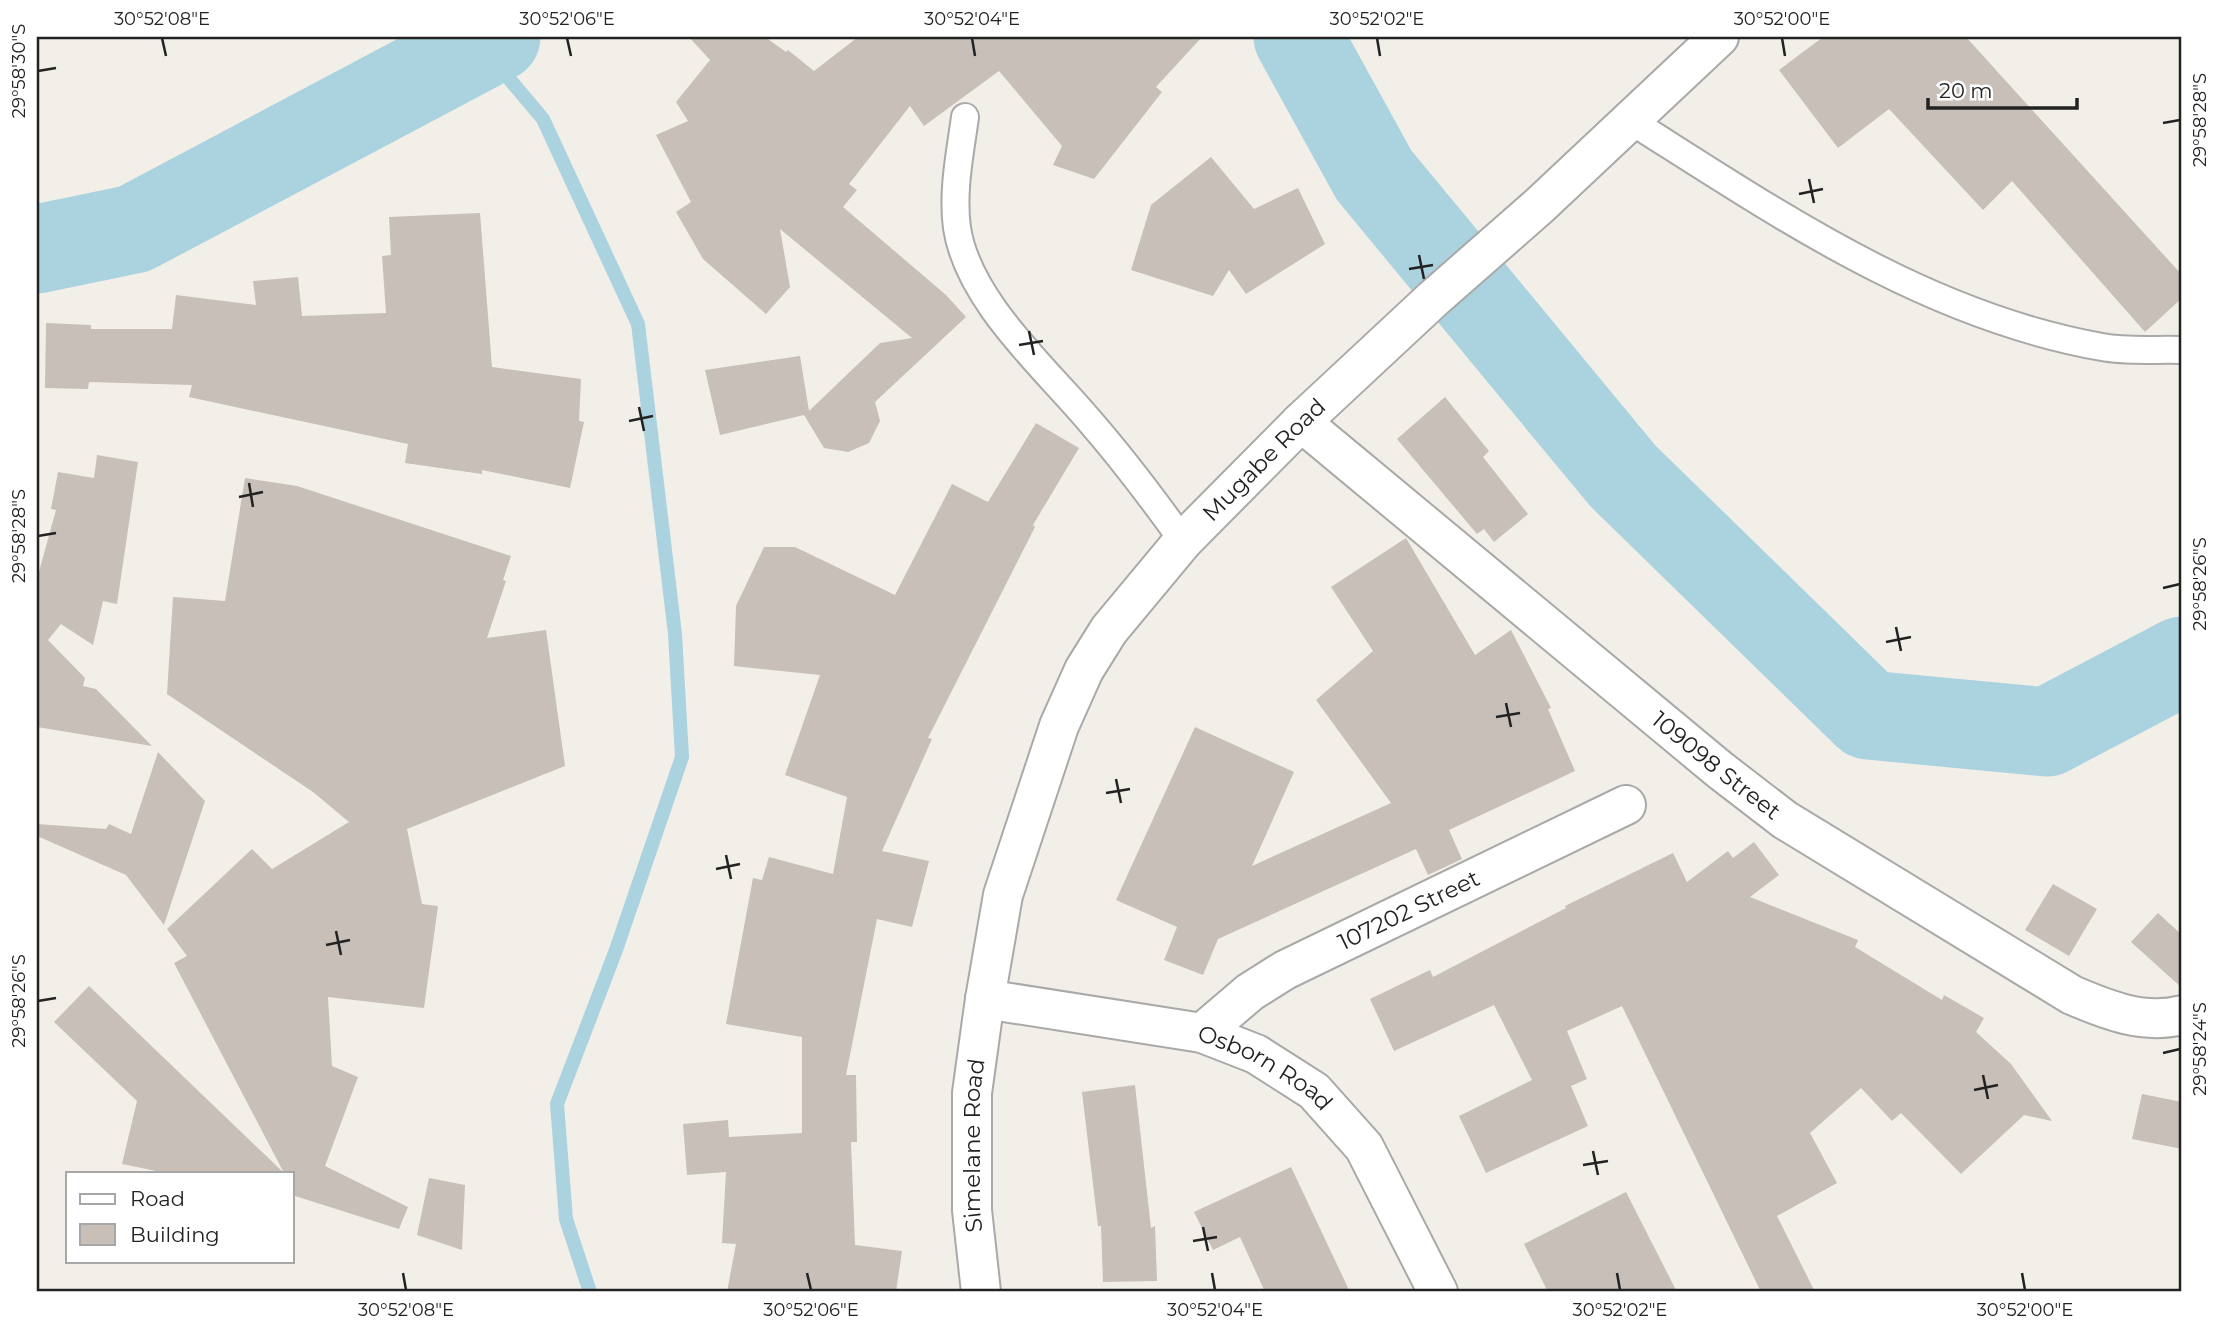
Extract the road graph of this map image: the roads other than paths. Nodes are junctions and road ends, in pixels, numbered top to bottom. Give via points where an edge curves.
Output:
1 (1719, 37) edge
2 (965, 117) dead end
3 (1630, 121) junction
4 (2182, 350) edge
5 (1301, 422) junction
6 (1183, 541) junction
7 (1626, 805) dead end
8 (985, 999) junction
9 (2182, 1015) edge
10 (1202, 1033) junction
11 (981, 1292) edge
12 (1438, 1292) edge

1 - 3 street, Mugabe Road
2 - 6 lane via 955,191 957,229 967,264 1020,340 1137,478
3 - 4 lane via 1797,226 1931,295 2015,324 2104,347
3 - 5 street, Mugabe Road
5 - 6 street, Mugabe Road
5 - 9 street, 109098 Street via 1786,820 2072,995 2119,1015
6 - 8 street, Mugabe Road via 1109,629 1059,726 1003,895
7 - 10 street, 107202 Street via 1285,970 1250,992
8 - 10 street, Osborn Road
8 - 11 street, Simelane Road via 972,1093 972,1210
10 - 12 street, Osborn Road via 1256,1054 1314,1091 1364,1147

